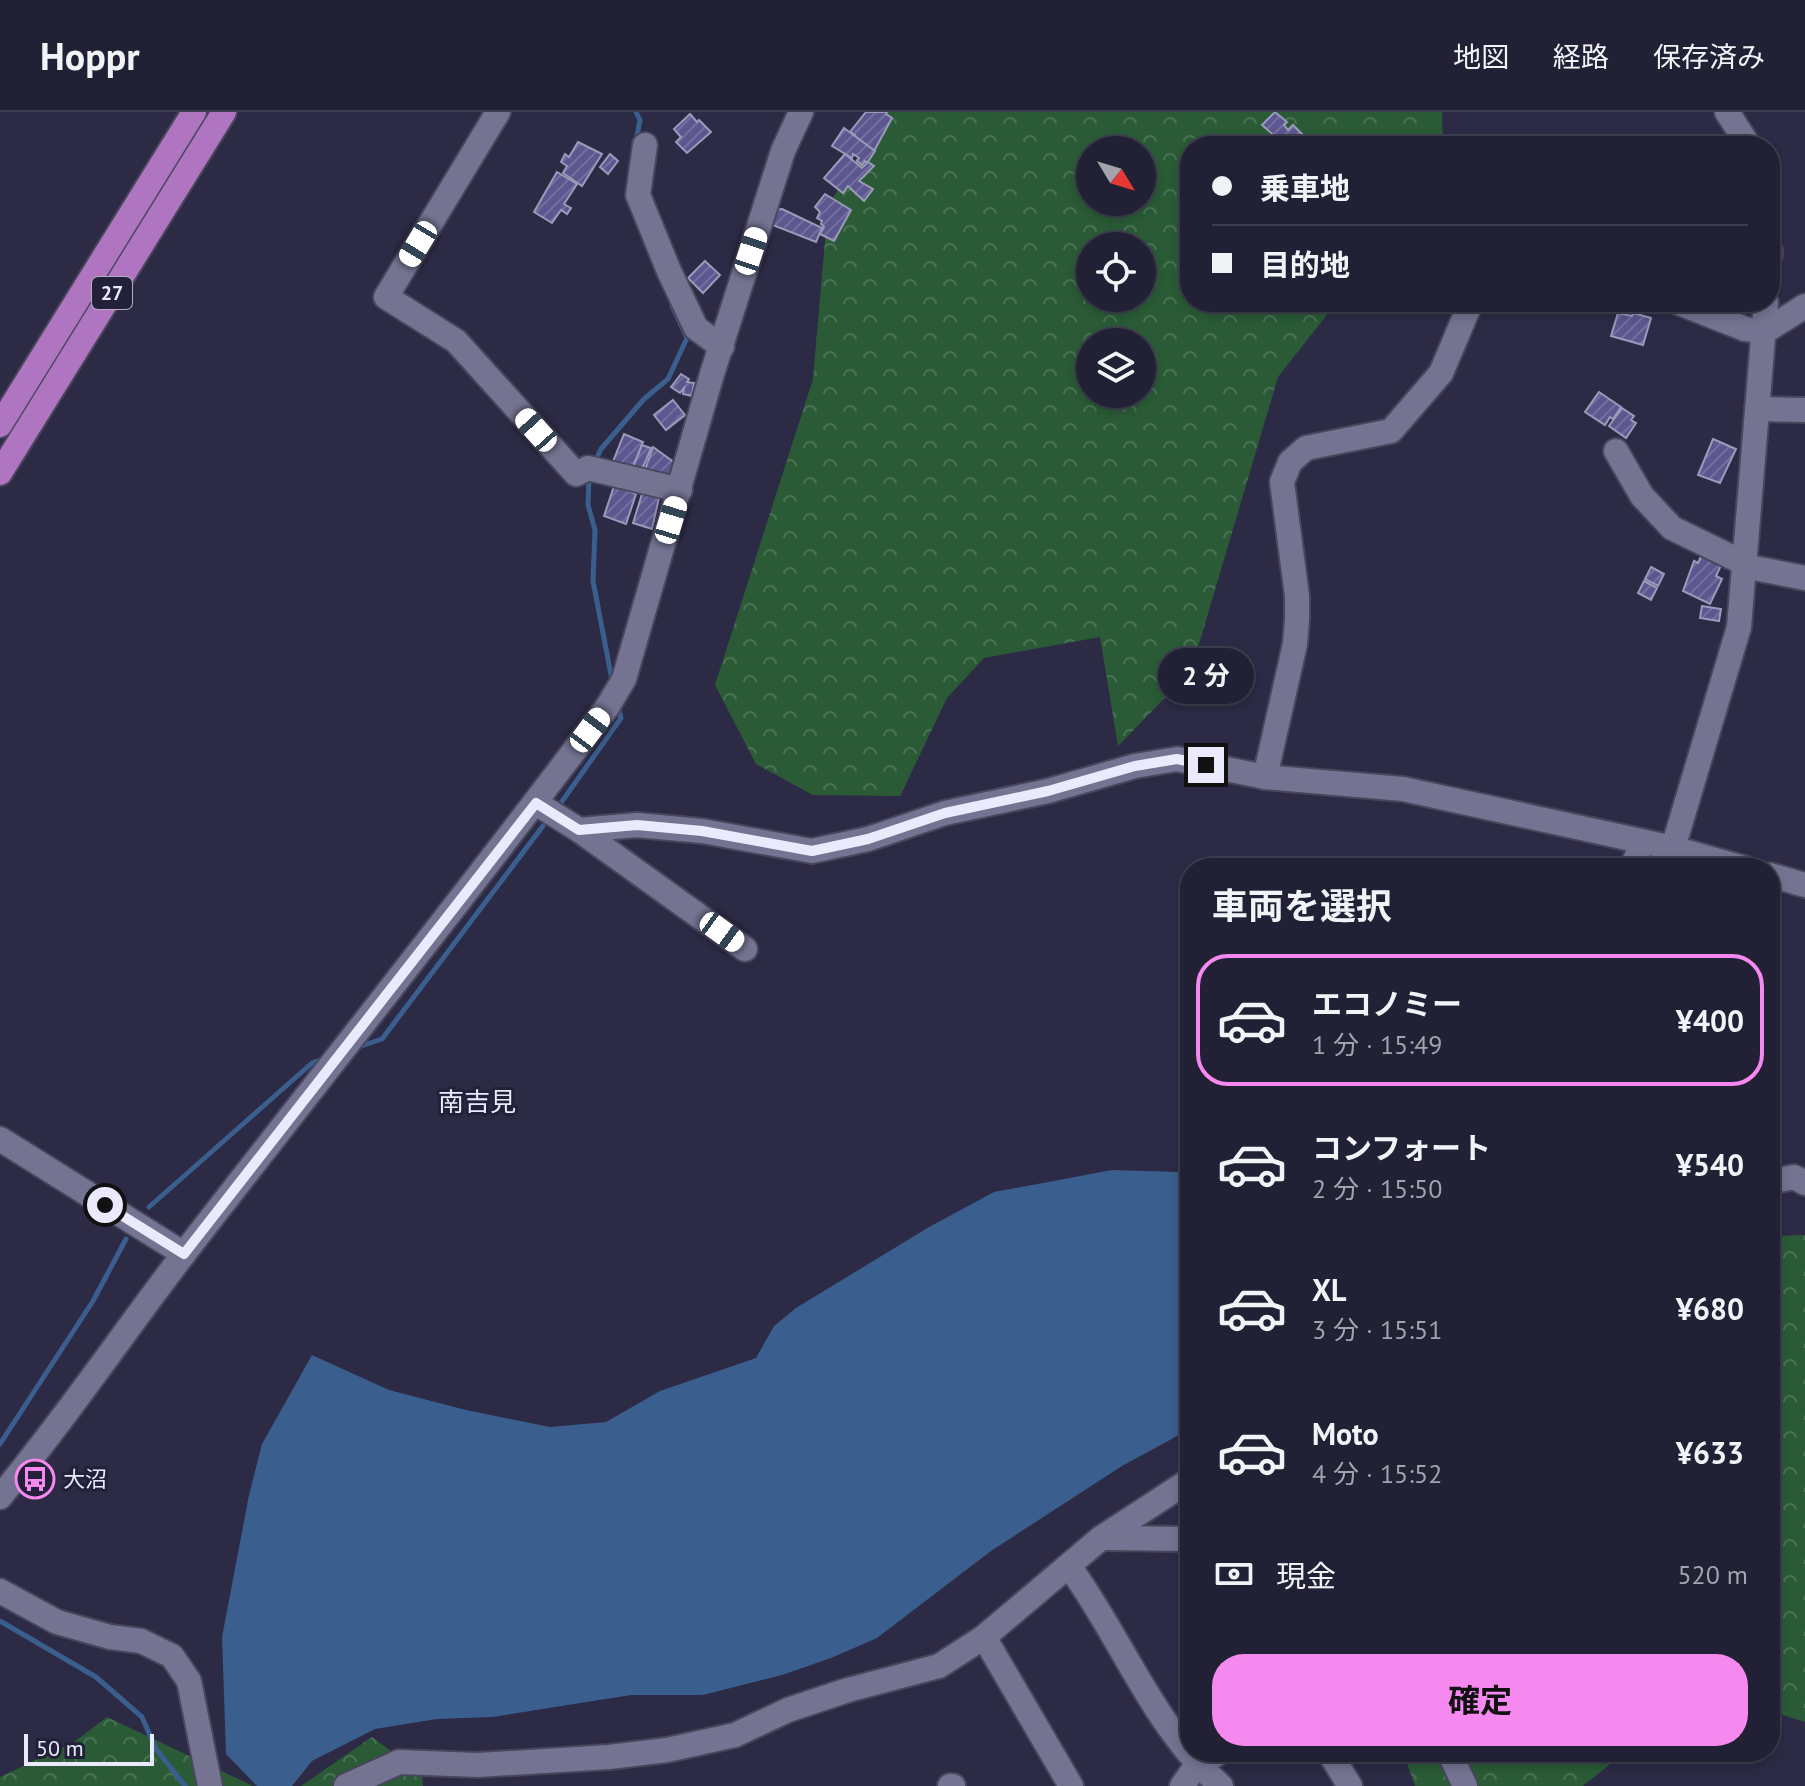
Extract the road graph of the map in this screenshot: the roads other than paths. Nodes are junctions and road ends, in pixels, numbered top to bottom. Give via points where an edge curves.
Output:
1 (194, 112) edge
2 (224, 112) edge
3 (498, 112) edge
4 (801, 112) edge
5 (1727, 112) edge
6 (1743, 136) edge
7 (645, 145) dead end
8 (1805, 306) edge
9 (1467, 312) edge
10 (1702, 312) edge
11 (1765, 312) edge
12 (1764, 332) junction
13 (722, 347) junction
14 (1757, 409) junction
15 (1805, 410) edge
16 (0, 425) edge
17 (1616, 451) dead end
18 (0, 473) edge
19 (680, 490) junction
20 (1744, 563) junction
21 (1805, 578) edge
22 (1265, 777) junction
23 (536, 803) junction
24 (579, 830) junction
25 (1642, 842) junction
26 (1673, 848) junction
27 (1636, 858) edge
28 (1708, 858) edge
29 (1780, 878) edge
30 (1805, 885) edge
31 (745, 949) dead end
32 (0, 1139) edge
33 (1780, 1180) edge
34 (1805, 1183) edge
35 (184, 1254) junction
36 (1180, 1487) edge
37 (0, 1497) edge
38 (1101, 1538) junction
39 (1180, 1539) edge
40 (1069, 1566) junction
41 (0, 1591) edge
42 (984, 1637) junction
43 (1180, 1739) edge
44 (1195, 1762) edge
45 (1202, 1762) edge
46 (1335, 1762) edge
47 (1454, 1762) edge
48 (1197, 1765) junction
49 (210, 1786) edge
50 (346, 1786) edge
51 (1071, 1786) edge
52 (1182, 1786) edge
53 (1221, 1786) edge
54 (1350, 1786) edge
55 (1465, 1786) edge

1 - 16 main road, 27
2 - 18 main road, 27
3 - 19 street via 386,297 456,341 576,474 588,468
4 - 13 street via 783,151
5 - 6 street
7 - 13 street via 638,195 696,328
8 - 12 street
9 - 22 street via 1441,373 1391,431 1306,448 1290,462 1282,482 1297,619
10 - 12 street
11 - 12 street
12 - 14 street
13 - 19 street
14 - 15 street
14 - 20 street
17 - 20 street via 1642,496 1672,528
19 - 23 street via 624,679
20 - 21 street
20 - 26 street via 1739,627
22 - 24 street via 1177,759 945,813 812,851 637,825
22 - 25 street via 1403,789
23 - 24 street
23 - 35 street
24 - 31 street
25 - 26 street
25 - 27 street
26 - 28 street
29 - 30 street
32 - 35 street
33 - 34 street via 1794,1177
35 - 37 street
36 - 38 street
38 - 39 street
38 - 40 street
40 - 42 street
40 - 43 street
41 - 49 street via 57,1622 141,1641 172,1656 189,1681
42 - 50 street via 939,1666 788,1710 735,1735 609,1757 478,1765 399,1762
42 - 51 street
44 - 48 street
45 - 48 street
46 - 54 street
47 - 55 street
48 - 52 street
48 - 53 street

